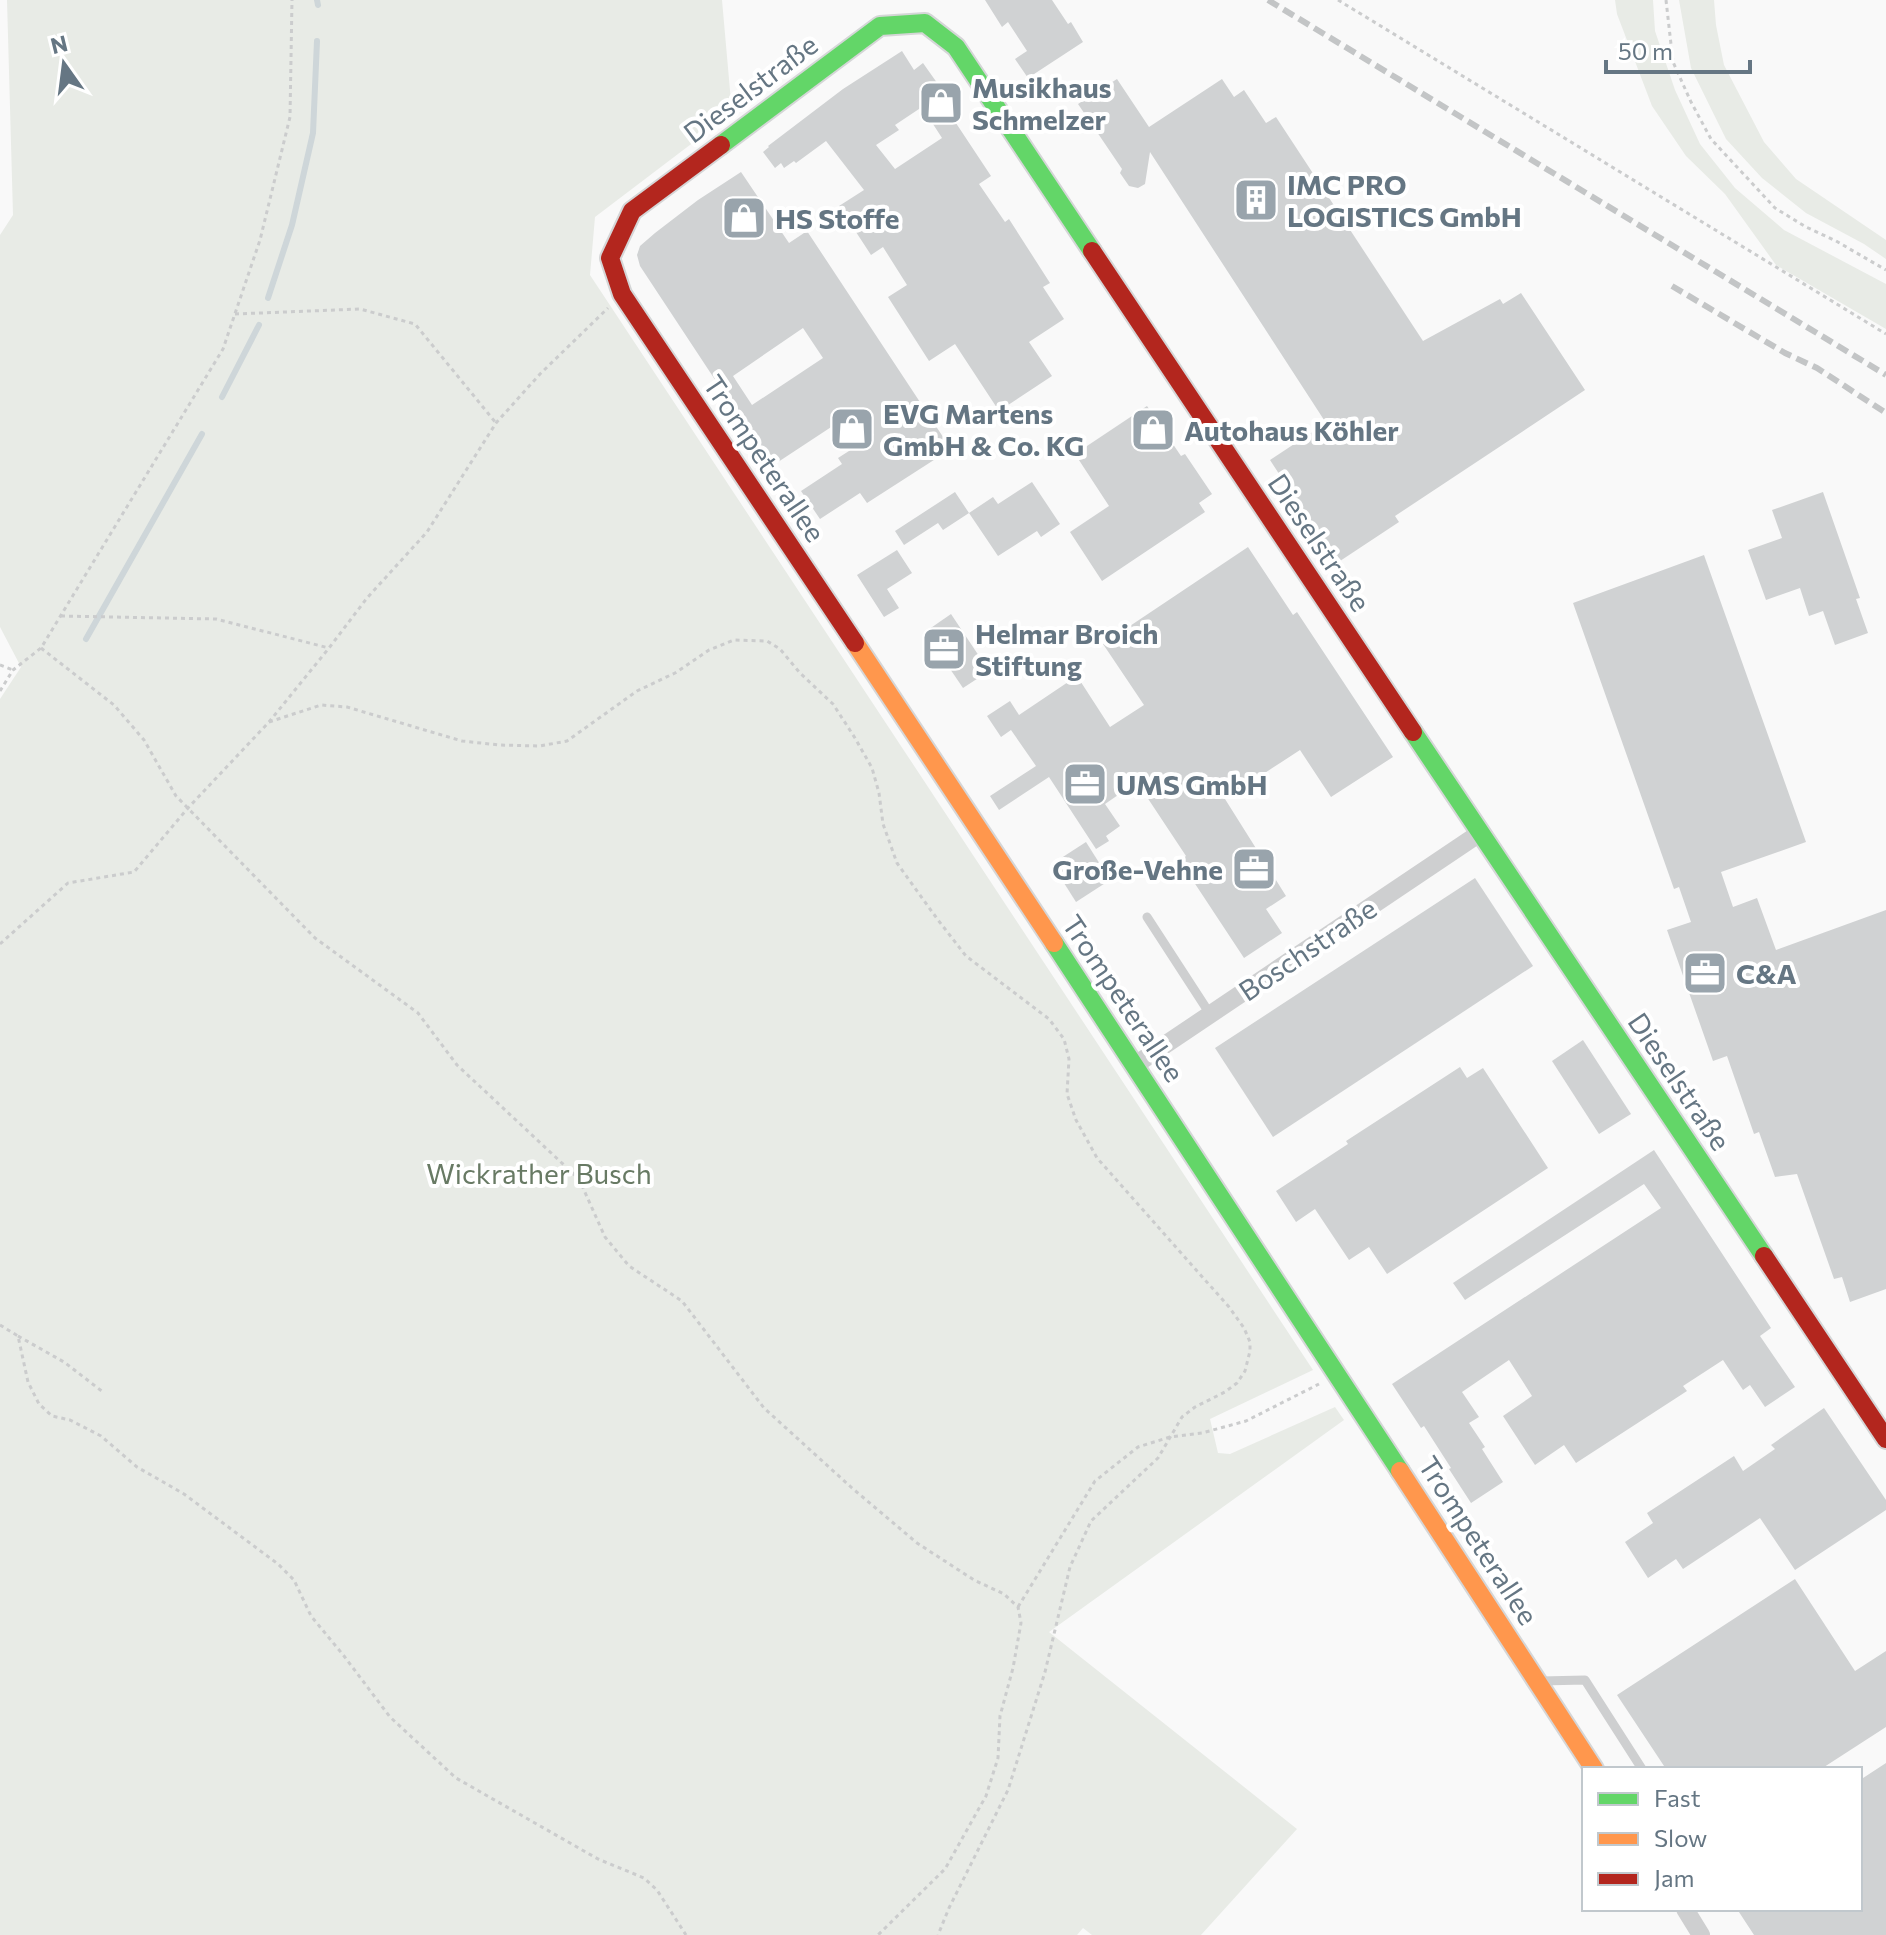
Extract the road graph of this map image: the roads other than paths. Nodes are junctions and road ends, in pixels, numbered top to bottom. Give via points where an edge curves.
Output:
1 (610, 258) joint
2 (1480, 833) junction
3 (1147, 917) dead end
4 (1210, 1014) junction
5 (1135, 1065) junction
6 (1886, 1439) edge
7 (1538, 1682) junction
8 (1593, 1767) edge
9 (1641, 1767) edge
10 (1686, 1911) edge
11 (1701, 1935) edge

1 - 2 street, Dieselstraße via 632,211 880,26 925,23 956,47
1 - 5 street, Trompeterallee via 622,294
2 - 4 street, Boschstraße
2 - 6 street, Dieselstraße
3 - 4 lane
4 - 5 street, Boschstraße
5 - 7 street, Trompeterallee
7 - 8 street, Trompeterallee
7 - 9 lane via 1585,1680
10 - 11 street

